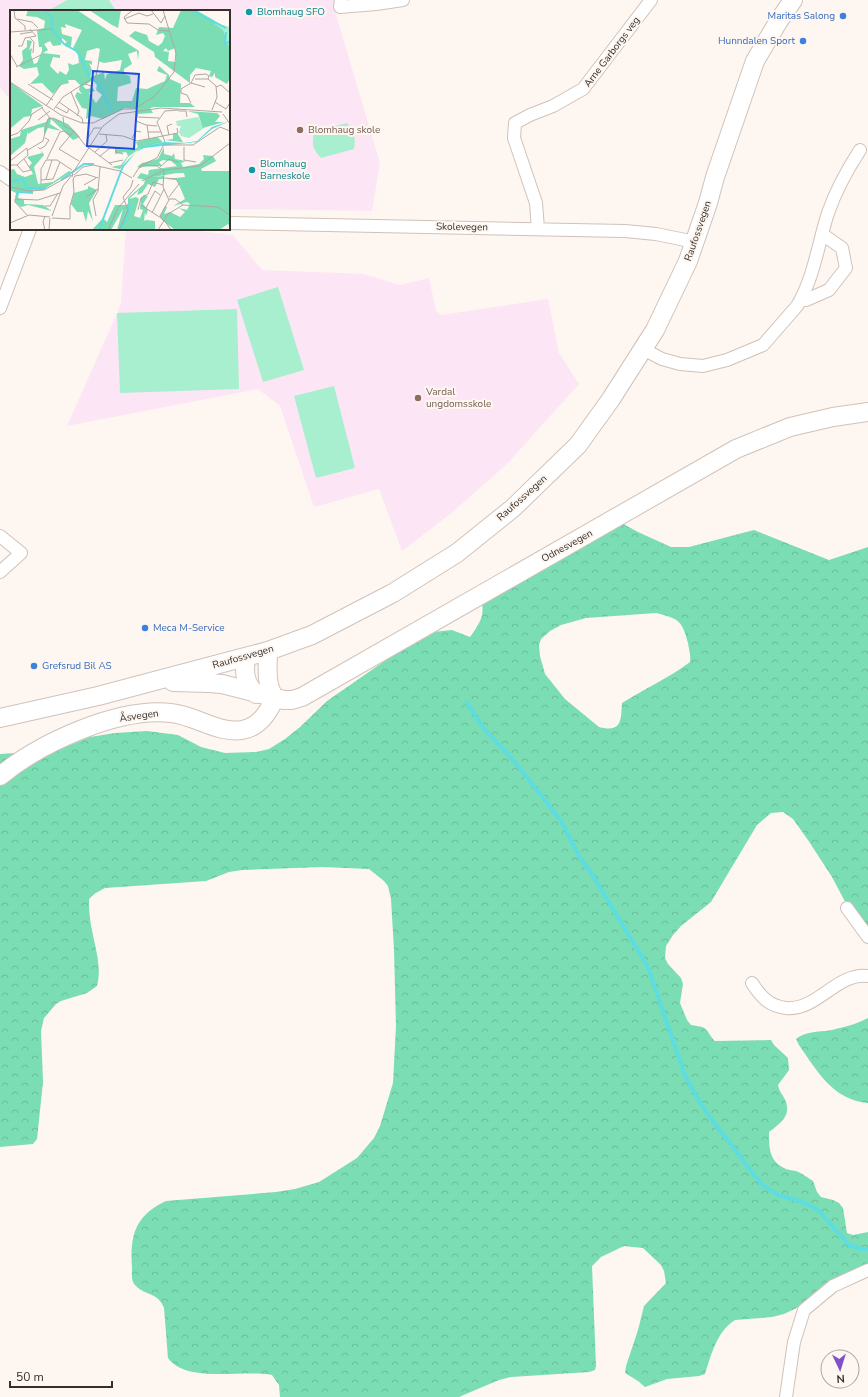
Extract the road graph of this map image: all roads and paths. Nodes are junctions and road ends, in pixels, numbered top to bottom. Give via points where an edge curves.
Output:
1 (341, 0) edge
2 (403, 0) edge
3 (650, 0) edge
4 (793, 0) edge
5 (860, 150) dead end
6 (0, 172) edge
7 (10, 179) edge
8 (230, 223) edge
9 (538, 229) junction
10 (30, 230) edge
11 (822, 234) junction
12 (695, 242) junction
13 (801, 300) junction
14 (0, 308) edge
15 (643, 349) junction
16 (868, 412) edge
17 (0, 536) edge
18 (0, 572) edge
19 (268, 651) junction
20 (246, 657) junction
21 (150, 682) junction
22 (256, 694) junction
23 (275, 698) junction
24 (0, 718) edge
25 (0, 776) edge
26 (847, 908) dead end
27 (868, 937) edge
28 (868, 976) edge
29 (752, 983) dead end
30 (868, 1270) edge
31 (786, 1397) edge

1 - 2 street via 340,7
3 - 9 street, Arne Garborgs veg via 584,89 516,123 514,138 536,203
4 - 12 main road, Raufossvegen via 755,60
5 - 11 street via 842,179
6 - 7 street
8 - 9 street, Skolevegen
9 - 12 street, Skolevegen via 625,231
10 - 14 street
11 - 13 street
11 - 13 street via 842,248 846,268 829,290
12 - 15 main road, Raufossvegen via 655,330
13 - 15 street via 763,345 727,360 703,366 680,364 662,359
15 - 19 main road, Raufossvegen via 578,445 507,513 457,553 393,593 312,635
16 - 23 main road, Odnesvegen via 790,427 736,449 307,694 292,700
17 - 18 street via 21,553
19 - 20 main road, Raufossvegen
19 - 23 main road via 269,686
20 - 21 main road, Raufossvegen
20 - 22 main road via 246,682
21 - 22 main road, Odnesvegen via 222,684
21 - 24 main road, Raufossvegen
22 - 23 main road, Odnesvegen
23 - 25 main road, Åsvegen via 269,712 258,723 240,730 230,730 173,713 153,712 116,719 69,734 46,745
26 - 27 street
28 - 29 street via 859,975 844,980 809,1003 794,1008 777,1007 761,996
30 - 31 street via 833,1286 804,1310 794,1342

